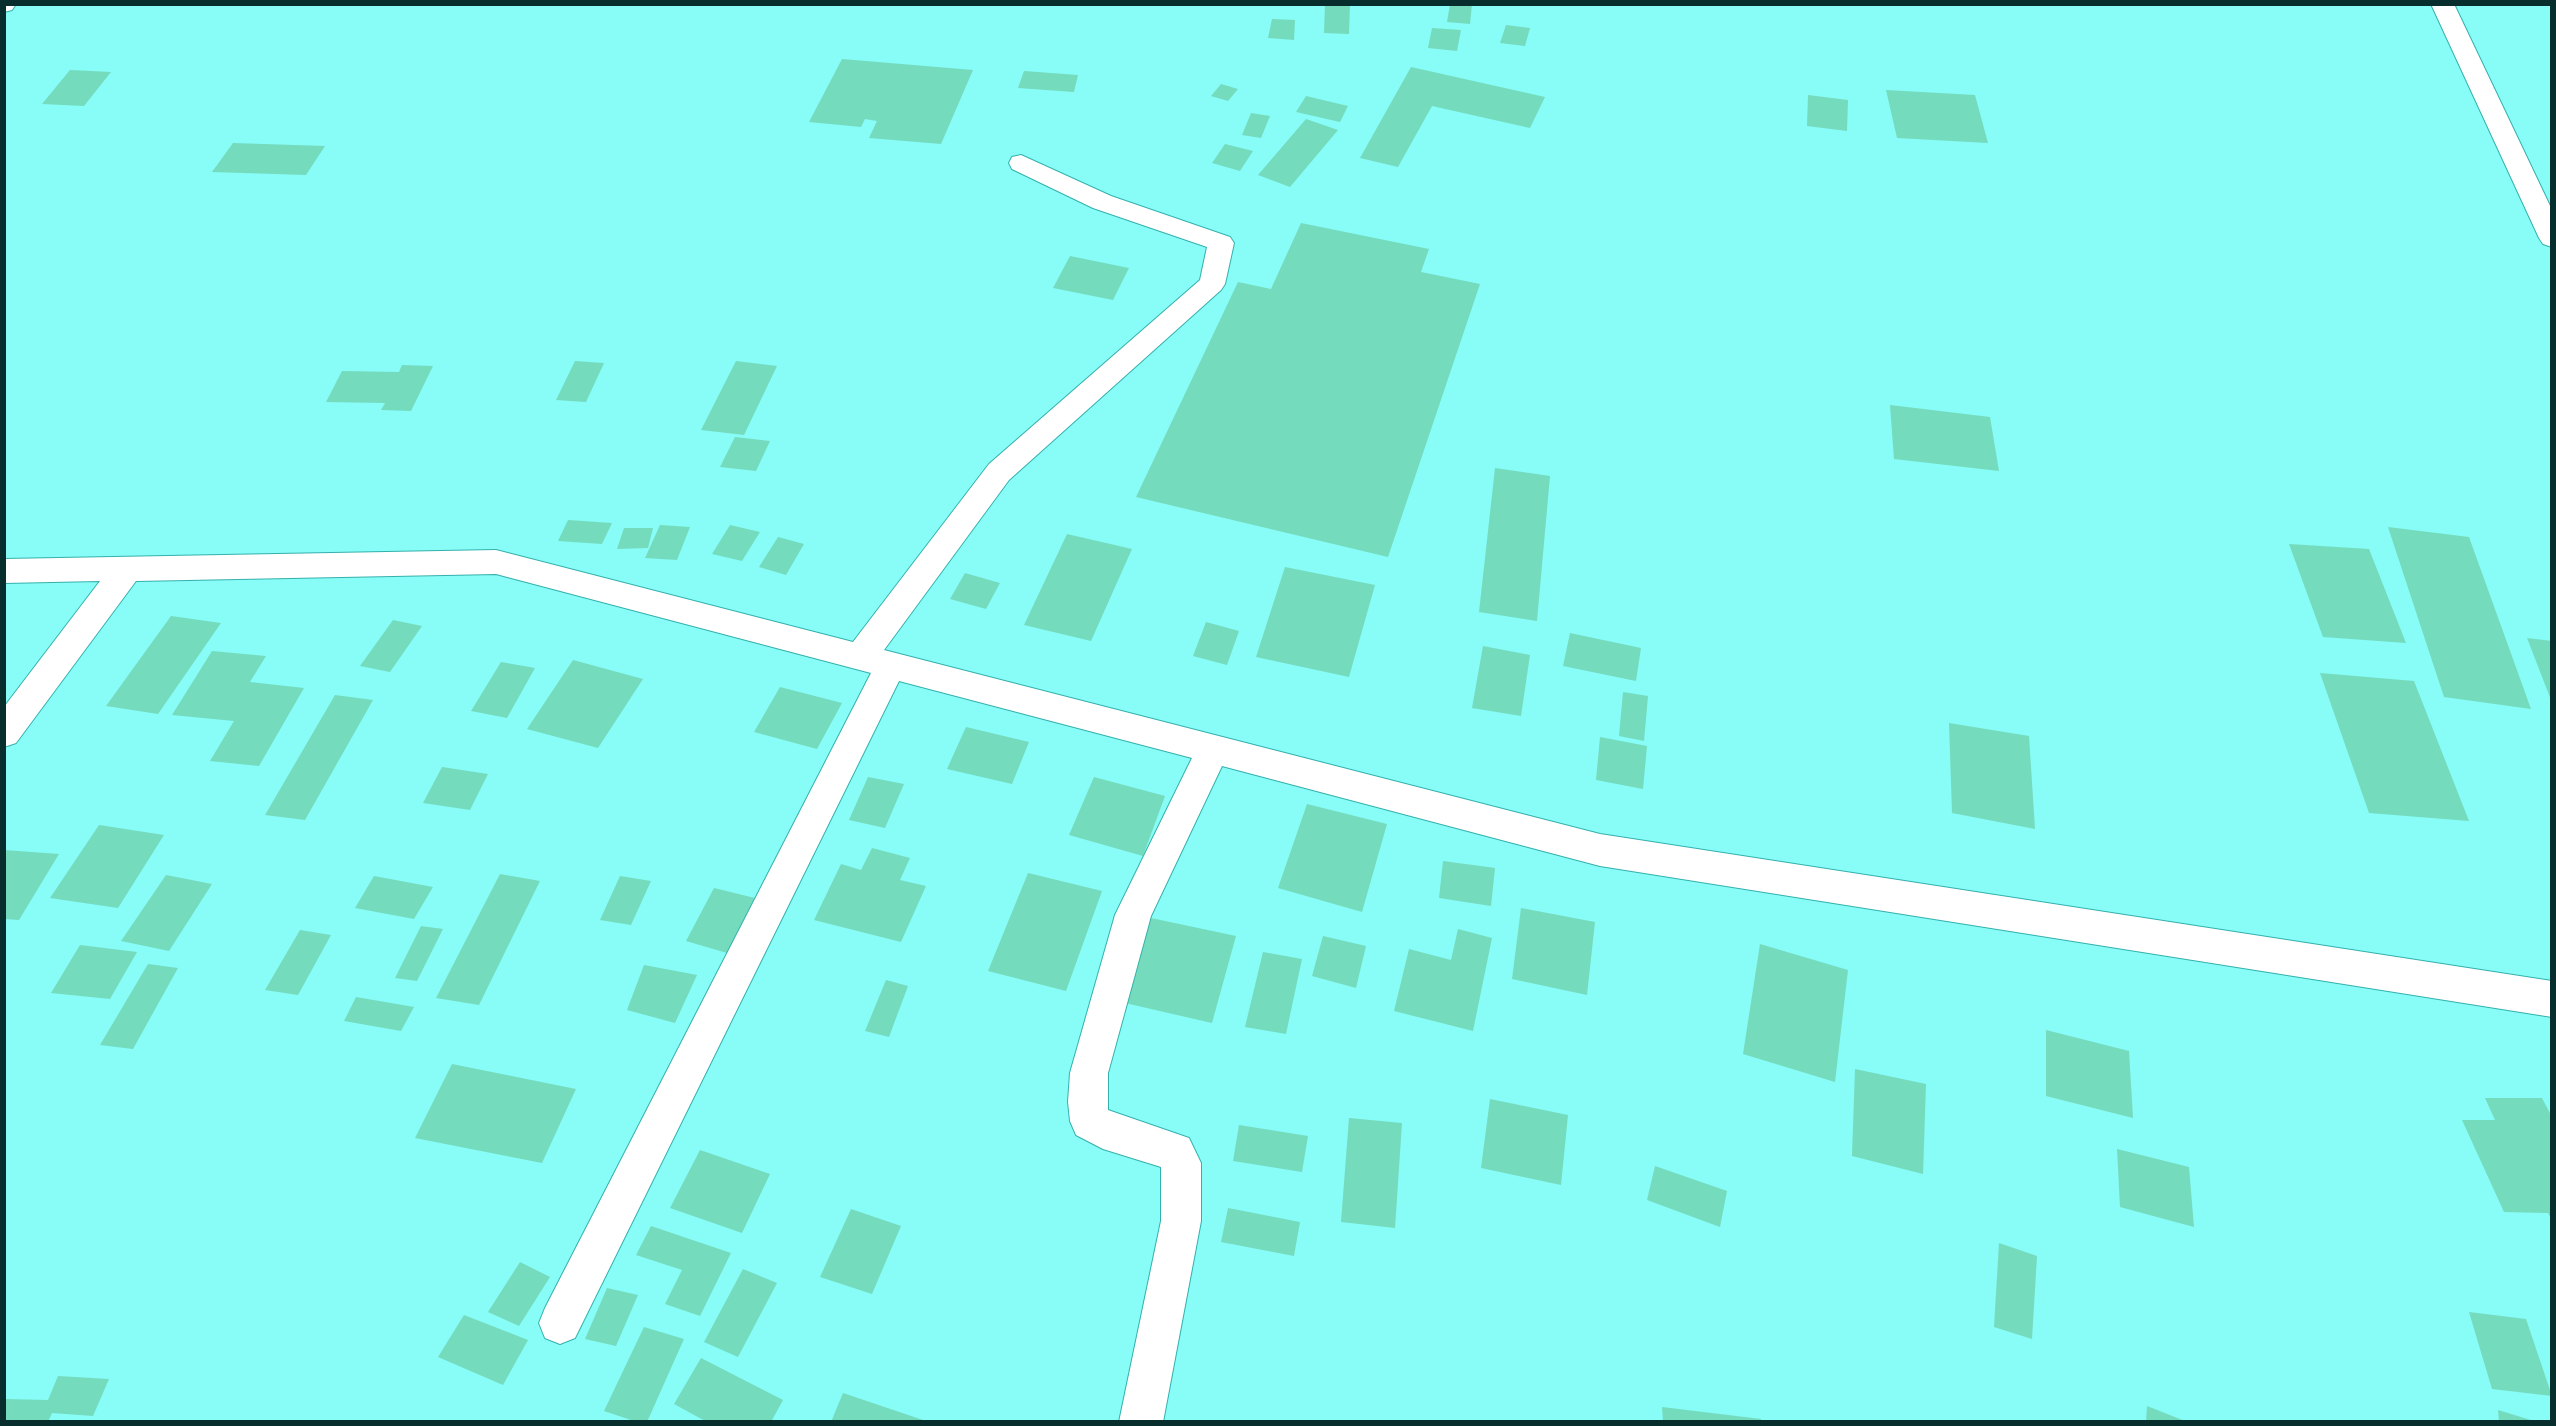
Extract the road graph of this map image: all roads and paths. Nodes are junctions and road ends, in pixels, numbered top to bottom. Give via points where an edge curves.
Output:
1 (2442, 4) edge
2 (1021, 163) dead end
3 (2552, 238) edge
4 (127, 569) junction
5 (4, 571) edge
6 (875, 661) junction
7 (4, 733) edge
8 (1213, 749) junction
9 (2552, 999) edge
10 (560, 1323) dead end
11 (1141, 1422) edge

1 - 3 street
2 - 6 street via 1102,202 1221,243 1212,284 999,472
4 - 5 street
4 - 6 street via 496,562
4 - 7 street
6 - 8 street
6 - 10 street
8 - 9 street via 1600,850
8 - 11 street via 1133,915 1089,1073 1090,1121 1103,1129 1175,1152 1181,1163 1181,1221

